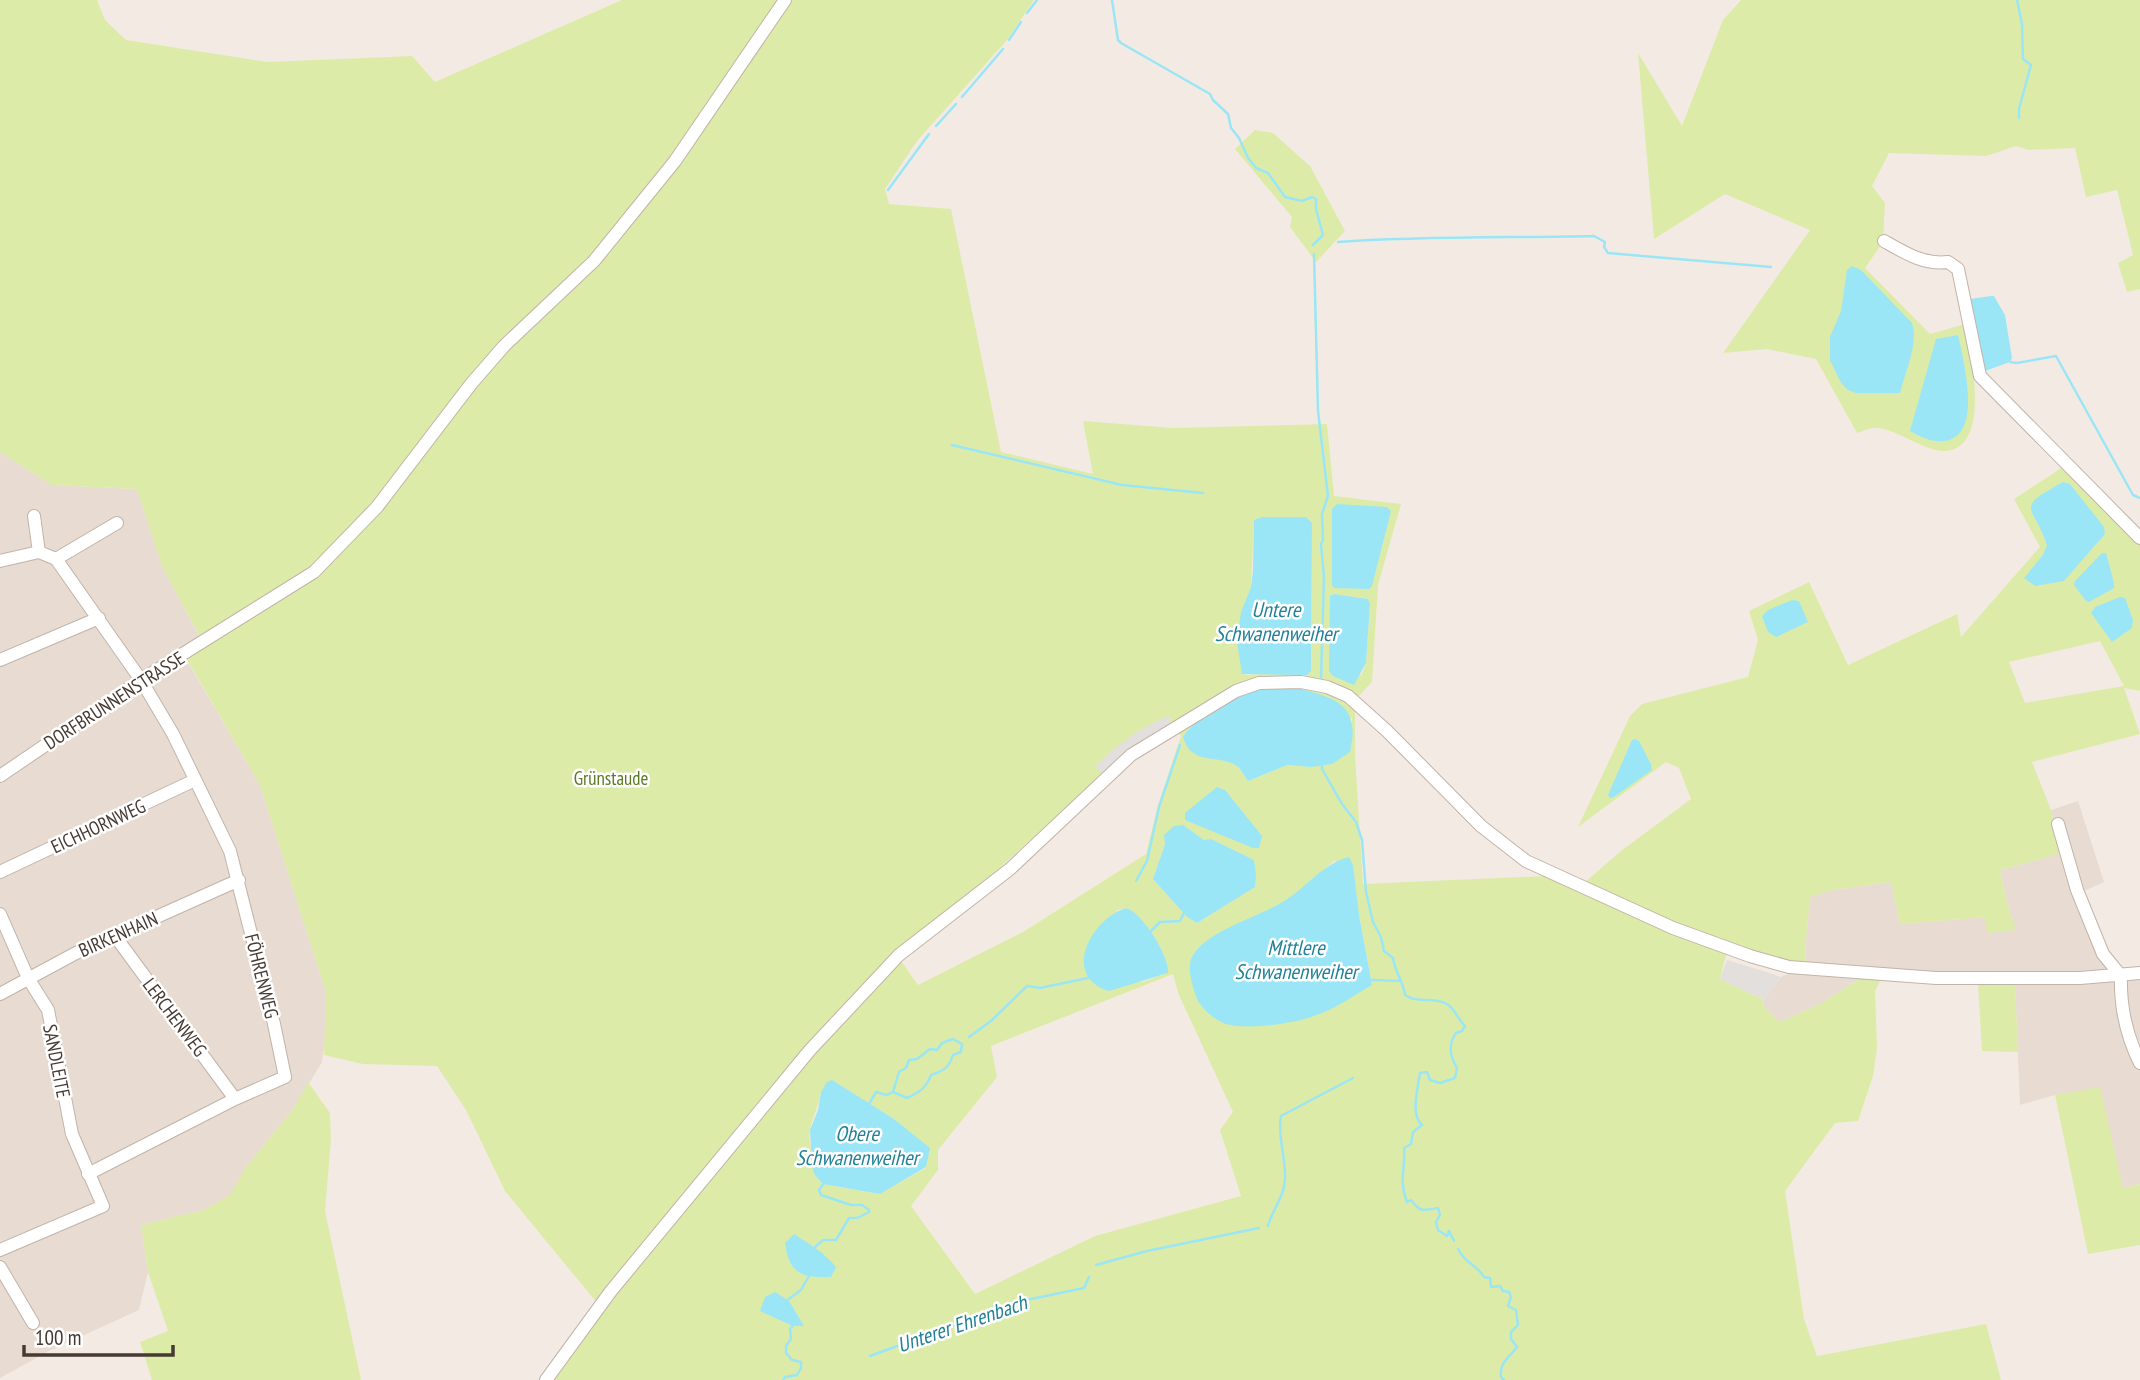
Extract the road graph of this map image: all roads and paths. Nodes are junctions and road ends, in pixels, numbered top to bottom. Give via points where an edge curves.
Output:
1 (785, 0) edge
2 (1884, 242) dead end
3 (34, 516) dead end
4 (117, 523) dead end
5 (2140, 538) edge
6 (39, 552) junction
7 (56, 559) junction
8 (0, 561) edge
9 (99, 618) junction
10 (0, 660) edge
11 (141, 680) junction
12 (0, 776) edge
13 (195, 780) junction
14 (2058, 824) dead end
15 (0, 872) edge
16 (239, 880) junction
17 (1, 917) edge
18 (115, 936) junction
19 (2140, 974) edge
20 (2121, 976) junction
21 (28, 978) junction
22 (0, 994) edge
23 (2140, 1063) edge
24 (235, 1099) junction
25 (88, 1174) junction
26 (0, 1250) edge
27 (0, 1267) edge
28 (33, 1323) dead end
29 (546, 1380) edge

1 - 11 street, DORFBRUNNENSTRASSE via 675,161 594,261 504,346 471,384 377,507 314,572
2 - 5 street via 1933,264 1948,262 1958,269 1980,376
3 - 6 street
4 - 7 street
6 - 7 street
6 - 8 street
7 - 9 street, FÖHRENWEG
9 - 10 street
9 - 11 street, FÖHRENWEG
11 - 12 street, DORFBRUNNENSTRASSE
11 - 13 street, FÖHRENWEG
13 - 15 street, EICHHORNWEG
13 - 16 street, FÖHRENWEG
14 - 20 street via 2077,890 2103,954
16 - 18 street, BIRKENHAIN
16 - 24 street, FÖHRENWEG via 285,1077
17 - 21 street, SANDLEITE
18 - 21 street, BIRKENHAIN
18 - 24 street, LERCHENWEG
19 - 20 street
20 - 23 street via 2125,1026
20 - 29 street via 1936,978 1789,967 1750,956 1673,928 1526,861 1481,826 1348,696 1301,682 1259,683 1236,691 1131,755 1010,869 899,955 794,1069 611,1292
21 - 22 street, BIRKENHAIN
21 - 25 street, SANDLEITE via 48,1010 72,1134
24 - 25 street, FÖHRENWEG
25 - 26 street, SANDLEITE via 103,1206
27 - 28 street

